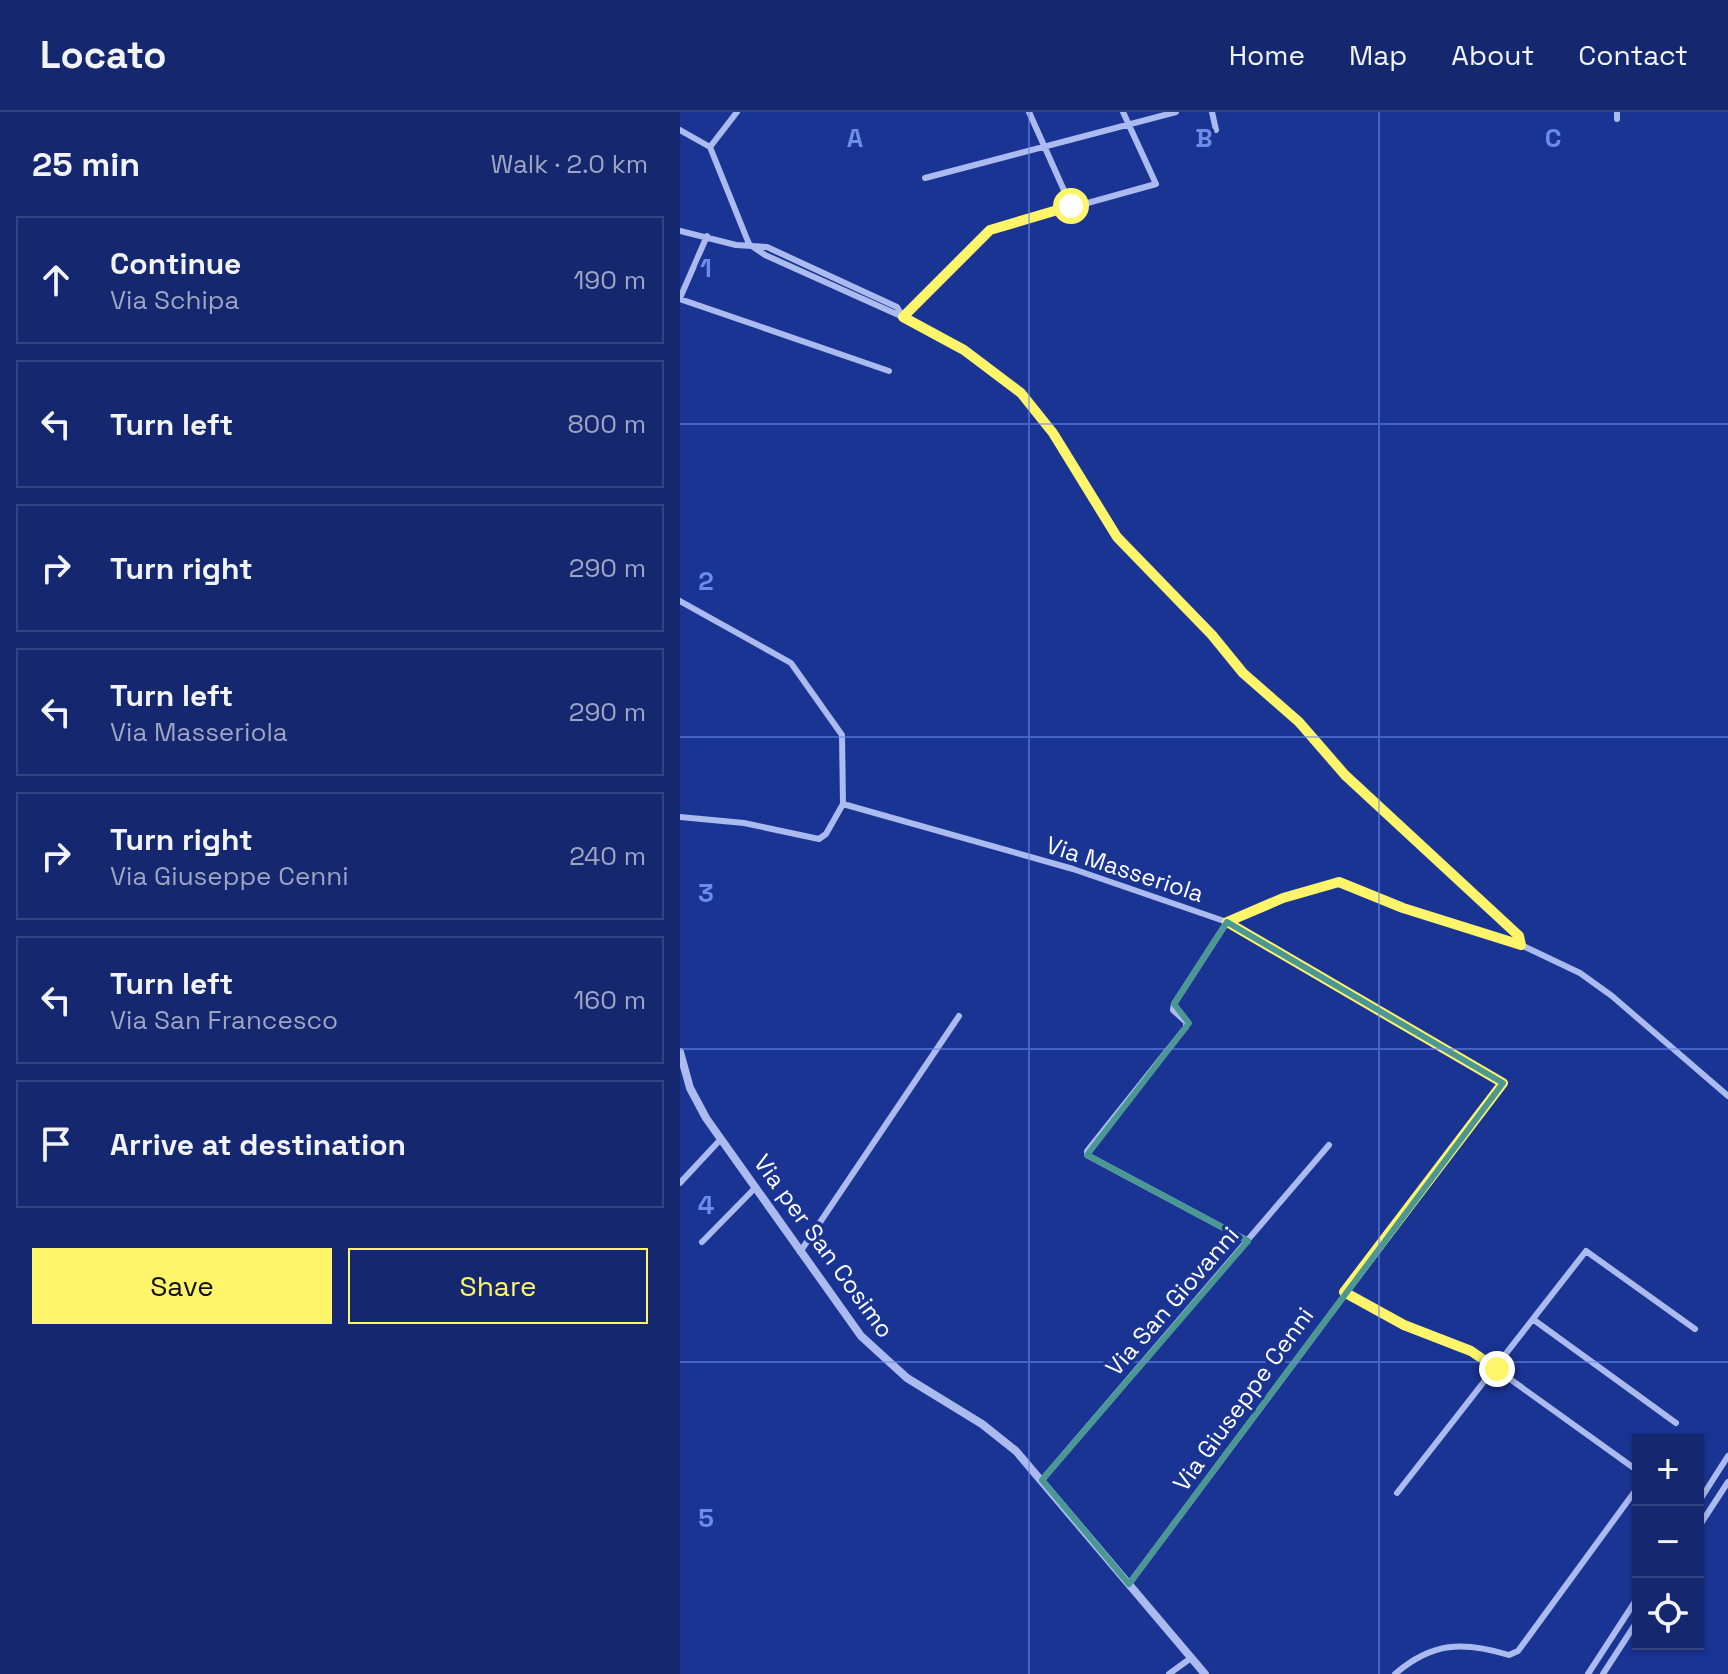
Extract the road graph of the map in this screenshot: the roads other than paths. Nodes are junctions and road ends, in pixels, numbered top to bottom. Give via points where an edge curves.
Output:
1 (737, 112) edge
2 (1029, 112) edge
3 (1123, 112) edge
4 (1176, 112) edge
5 (1212, 112) edge
6 (1128, 125) junction
7 (680, 130) edge
8 (1216, 130) dead end
9 (710, 147) junction
10 (1045, 147) junction
11 (925, 178) dead end
12 (1071, 206) junction
13 (680, 231) edge
14 (707, 236) junction
15 (749, 244) junction
16 (684, 283) edge
17 (680, 299) edge
18 (903, 317) junction
19 (889, 371) dead end
20 (680, 601) edge
21 (843, 804) junction
22 (680, 817) edge
23 (1227, 922) junction
24 (1521, 945) junction
25 (959, 1016) dead end
26 (680, 1052) edge
27 (1503, 1083) joint
28 (1728, 1096) edge
29 (720, 1140) junction
30 (1329, 1145) dead end
31 (680, 1183) edge
32 (756, 1187) junction
33 (1248, 1241) junction
34 (702, 1242) dead end
35 (800, 1252) junction
36 (1344, 1292) junction
37 (1534, 1320) junction
38 (1695, 1329) dead end
39 (1497, 1369) junction
40 (1676, 1423) dead end
41 (1728, 1456) edge
42 (1632, 1467) edge
43 (1042, 1480) junction
44 (1728, 1482) edge
45 (1397, 1493) dead end
46 (1704, 1494) edge
47 (1632, 1495) edge
48 (1704, 1519) edge
49 (1129, 1584) junction
50 (1632, 1606) edge
51 (1632, 1629) edge
52 (1191, 1658) junction
53 (1169, 1674) edge
54 (1205, 1674) edge
55 (1395, 1674) edge
56 (1588, 1674) edge
57 (1603, 1674) edge

1 - 9 street
2 - 10 street
3 - 6 street
4 - 6 street
5 - 8 street
6 - 10 street
6 - 12 street via 1156,184
7 - 9 street
9 - 15 street
10 - 11 street
10 - 12 street
12 - 18 street via 990,230
13 - 14 street
14 - 15 street
14 - 16 street
15 - 18 street
16 - 17 street
17 - 19 street
18 - 24 street via 964,350 1021,393 1053,433 1117,537 1243,673 1519,936
20 - 21 street via 791,663 842,735
21 - 22 street via 819,839 744,823
21 - 23 street, Via Masseriola via 1073,869
23 - 24 street via 1339,882
23 - 27 street, Via Masseriola
23 - 33 street via 1174,1004 1186,1027 1087,1155
24 - 28 street via 1580,973 1612,996
25 - 35 street
26 - 29 street, Via per San Cosimo via 696,1102
27 - 36 street, Via Giuseppe Cenni
29 - 31 street
29 - 32 street, Via per San Cosimo
30 - 33 street, Via San Giovanni
32 - 34 street
32 - 35 street, Via per San Cosimo
33 - 43 street, Via San Giovanni
35 - 43 street, Via per San Cosimo via 882,1357 982,1424
36 - 39 street via 1404,1325 1471,1351
36 - 49 street, Via Giuseppe Cenni
37 - 38 street via 1586,1251
37 - 39 street
37 - 40 street
39 - 42 street
39 - 45 street
41 - 46 street
43 - 49 street, Via per San Cosimo
44 - 48 street
47 - 55 street via 1518,1651 1509,1655 1450,1645 1415,1656
49 - 52 street, Via per San Cosimo
50 - 56 street
51 - 57 street
52 - 53 street
52 - 54 street, Via per San Cosimo

